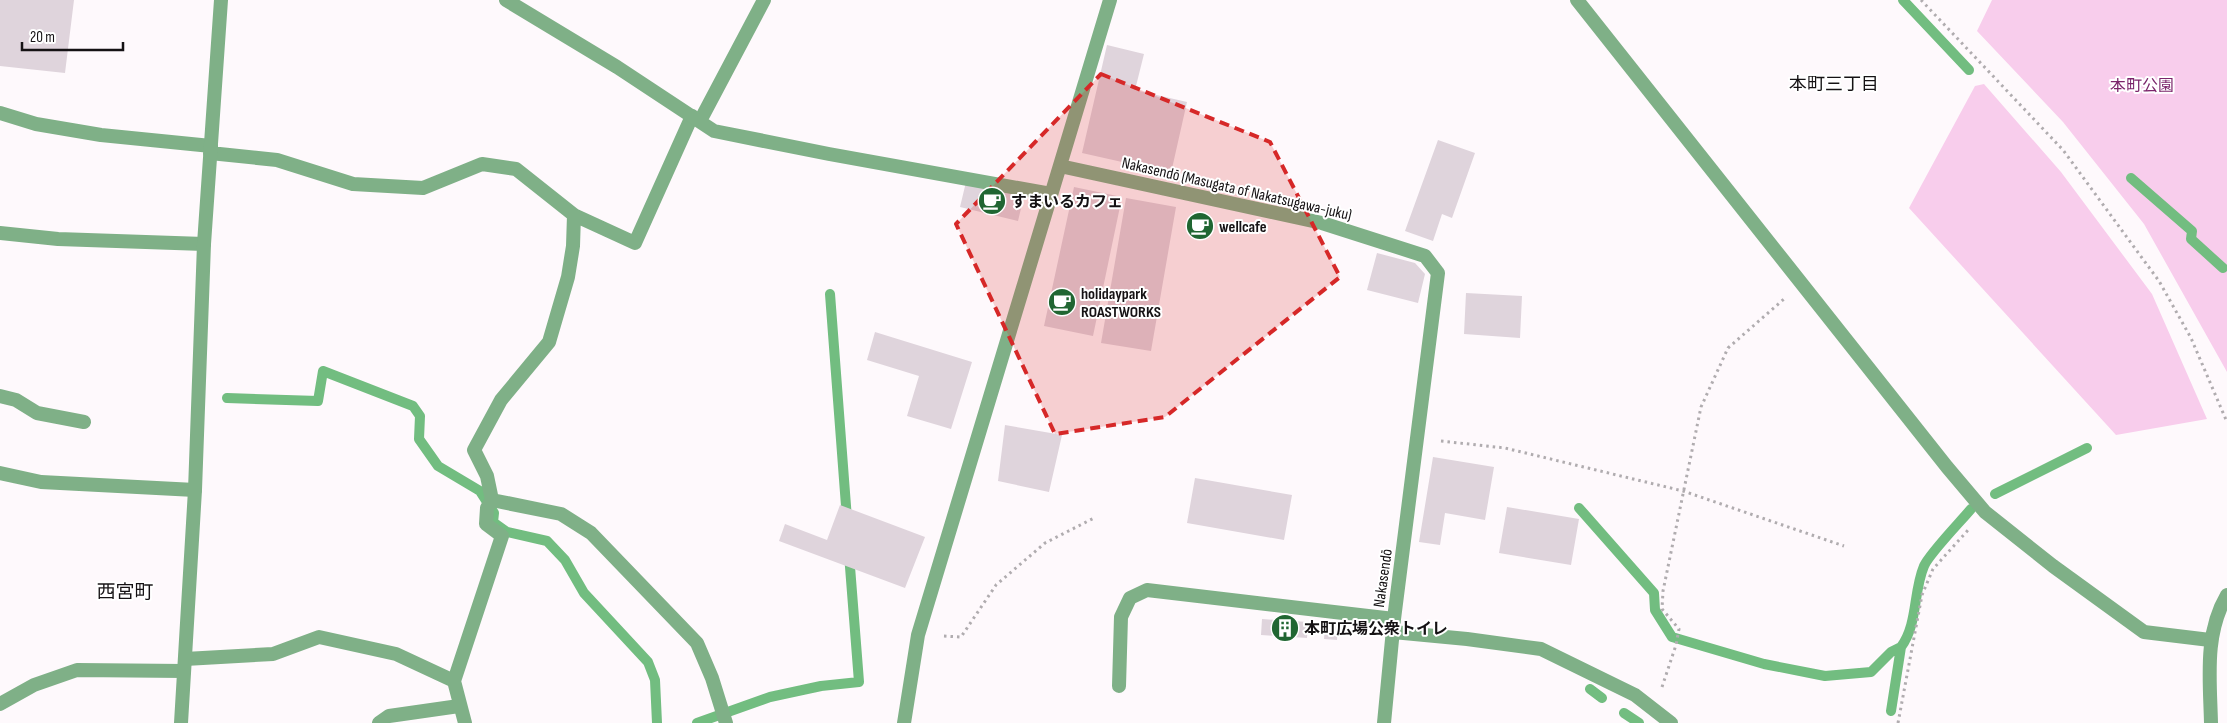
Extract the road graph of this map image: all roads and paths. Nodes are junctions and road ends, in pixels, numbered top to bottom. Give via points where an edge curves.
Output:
1 (221, 0) edge
2 (506, 0) edge
3 (764, 0) edge
4 (1110, 0) edge
5 (1577, 0) edge
6 (1921, 0) edge
7 (0, 113) edge
8 (696, 118) junction
9 (211, 149) junction
10 (1060, 166) junction
11 (1051, 194) junction
12 (574, 215) junction
13 (0, 233) edge
14 (204, 244) junction
15 (1802, 284) junction
16 (0, 396) edge
17 (84, 422) dead end
18 (2227, 422) edge
19 (1418, 438) junction
20 (0, 473) edge
21 (195, 490) junction
22 (1683, 491) junction
23 (490, 503) junction
24 (1984, 512) junction
25 (1096, 517) dead end
26 (1844, 546) dead end
27 (2227, 595) edge
28 (1394, 625) junction
29 (918, 635) junction
30 (2210, 640) junction
31 (184, 665) junction
32 (454, 681) junction
33 (1119, 686) dead end
34 (1635, 695) junction
35 (0, 704) edge
36 (459, 706) junction
37 (725, 722) edge
38 (181, 723) edge
39 (379, 723) edge
40 (465, 723) edge
41 (904, 723) edge
42 (1384, 723) edge
43 (1671, 723) edge
44 (1898, 723) edge
45 (2211, 723) edge

1 - 9 street
2 - 8 street
3 - 8 street
4 - 10 street
5 - 15 street
6 - 18 path via 2063,150 2160,281 2191,338
7 - 9 street via 36,124
8 - 11 street via 714,130
8 - 12 street via 635,243
9 - 12 street via 277,160 353,184 423,188 482,164 516,169
9 - 14 street
10 - 11 street
10 - 19 street, Nakasendō (Masugata of Nakatsugawa-juku) via 1322,223 1425,256 1438,273
11 - 29 street
12 - 23 street via 568,277 549,342 502,400 474,450 487,476
13 - 14 street via 58,239
14 - 21 street
15 - 22 path via 1728,348 1701,407
15 - 24 street
16 - 17 street via 16,400 37,414
19 - 22 path via 1505,448
19 - 28 street, Nakasendō
20 - 21 street via 41,482
21 - 31 street
22 - 26 path
22 - 34 path via 1662,609 1678,629 1676,645 1660,692
23 - 32 street via 486,524 502,536
23 - 37 street via 562,514 591,533 697,643
24 - 30 street via 2144,632
24 - 44 path via 1933,569 1922,595
25 - 29 path via 1045,543 996,585 961,637
27 - 30 street
28 - 33 street via 1147,590 1130,598 1120,616
28 - 34 street via 1541,649
28 - 42 street, Nakasendō
29 - 41 street
30 - 45 street
31 - 32 street via 273,654 319,637 396,654
31 - 35 street via 77,670 34,685
31 - 38 street
32 - 36 street
34 - 43 street
36 - 39 street via 389,716
36 - 40 street

